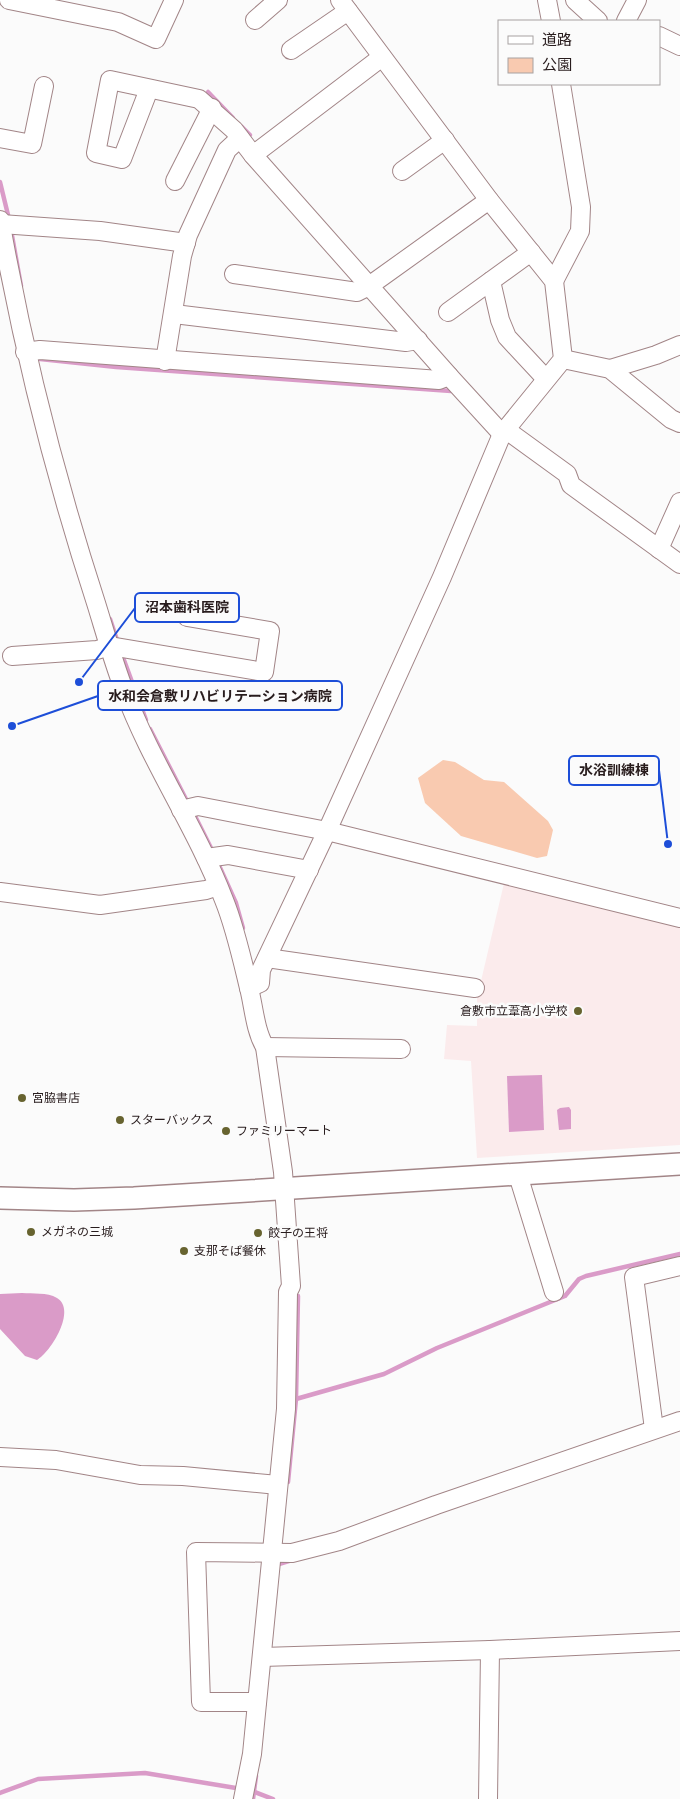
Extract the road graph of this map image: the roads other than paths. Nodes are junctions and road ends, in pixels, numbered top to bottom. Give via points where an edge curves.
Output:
1 (10, 0) edge
2 (174, 0) edge
3 (278, 0) edge
4 (547, 0) edge
5 (575, 0) edge
6 (637, 0) edge
7 (344, 5) edge
8 (255, 20) dead end
9 (550, 20) edge
10 (597, 20) edge
11 (627, 20) edge
12 (660, 36) edge
13 (680, 46) edge
14 (291, 50) dead end
15 (382, 57) junction
16 (561, 85) edge
17 (44, 86) dead end
18 (149, 89) dead end
19 (212, 108) junction
20 (0, 138) edge
21 (240, 138) junction
22 (445, 140) junction
23 (252, 155) junction
24 (402, 171) dead end
25 (175, 181) dead end
26 (489, 200) junction
27 (4, 228) edge
28 (186, 243) junction
29 (531, 252) junction
30 (234, 274) dead end
31 (490, 281) junction
32 (554, 281) junction
33 (374, 282) junction
34 (448, 312) dead end
35 (174, 314) junction
36 (418, 340) junction
37 (680, 345) edge
38 (32, 351) junction
39 (563, 359) junction
40 (165, 361) junction
41 (610, 369) junction
42 (449, 376) junction
43 (546, 379) junction
44 (680, 423) edge
45 (504, 431) junction
46 (680, 502) edge
47 (661, 544) junction
48 (680, 564) edge
49 (187, 617) dead end
50 (115, 647) junction
51 (12, 656) dead end
52 (188, 808) junction
53 (327, 831) junction
54 (212, 857) junction
55 (309, 870) junction
56 (218, 886) junction
57 (0, 892) edge
58 (680, 918) edge
59 (267, 958) junction
60 (253, 986) junction
61 (475, 988) dead end
62 (265, 1047) junction
63 (401, 1049) dead end
64 (680, 1164) edge
65 (518, 1174) junction
66 (284, 1188) junction
67 (0, 1198) edge
68 (680, 1266) edge
69 (554, 1292) dead end
70 (680, 1421) edge
71 (654, 1429) junction
72 (0, 1457) edge
73 (278, 1485) junction
74 (278, 1553) junction
75 (680, 1641) edge
76 (490, 1650) junction
77 (267, 1657) junction
78 (257, 1702) junction
79 (245, 1793) edge
80 (488, 1799) edge

1 - 2 street via 118,22 156,40
3 - 8 street
4 - 9 street
5 - 10 street
6 - 11 street
7 - 14 street
7 - 15 street
12 - 13 street
15 - 22 street
15 - 23 street
16 - 32 street via 581,207 580,231
17 - 20 street via 32,144
18 - 19 street via 199,98
19 - 21 street
19 - 25 street
21 - 23 street
21 - 28 street via 227,150 195,216
22 - 24 street
22 - 26 street
23 - 33 street
26 - 29 street
26 - 33 street
27 - 28 street via 100,231
27 - 38 street
28 - 35 street
29 - 31 street
29 - 32 street
30 - 33 street via 358,292
31 - 34 street
31 - 43 street via 507,337
32 - 39 street
33 - 36 street
35 - 36 street via 406,342
35 - 40 street
36 - 42 street
37 - 41 street
38 - 40 street
38 - 50 street via 70,526
39 - 41 street
39 - 43 street
40 - 42 street via 439,380
41 - 44 street
42 - 45 street
43 - 45 street
45 - 47 street via 567,474 571,485
45 - 53 street
46 - 47 street
47 - 48 street
49 - 50 street via 270,631 264,672
50 - 51 street
50 - 52 street via 124,690 146,742
52 - 53 street
52 - 54 street
53 - 55 street
53 - 58 street
54 - 55 street via 228,855
54 - 56 street
55 - 59 street
56 - 57 street via 100,905
56 - 60 street
59 - 60 street
59 - 61 street
60 - 62 street via 260,1038
62 - 63 street
62 - 66 street
64 - 65 street
65 - 66 street
65 - 69 street
66 - 67 street via 134,1198
66 - 73 street via 291,1286 288,1292 286,1409
68 - 71 street via 634,1277
70 - 71 street
71 - 74 street via 339,1540 292,1553
72 - 73 street via 56,1460 140,1475
73 - 74 street
74 - 77 street
74 - 78 street via 196,1552 195,1555 201,1702
75 - 76 street
76 - 77 street
76 - 80 street
77 - 78 street
78 - 79 street

